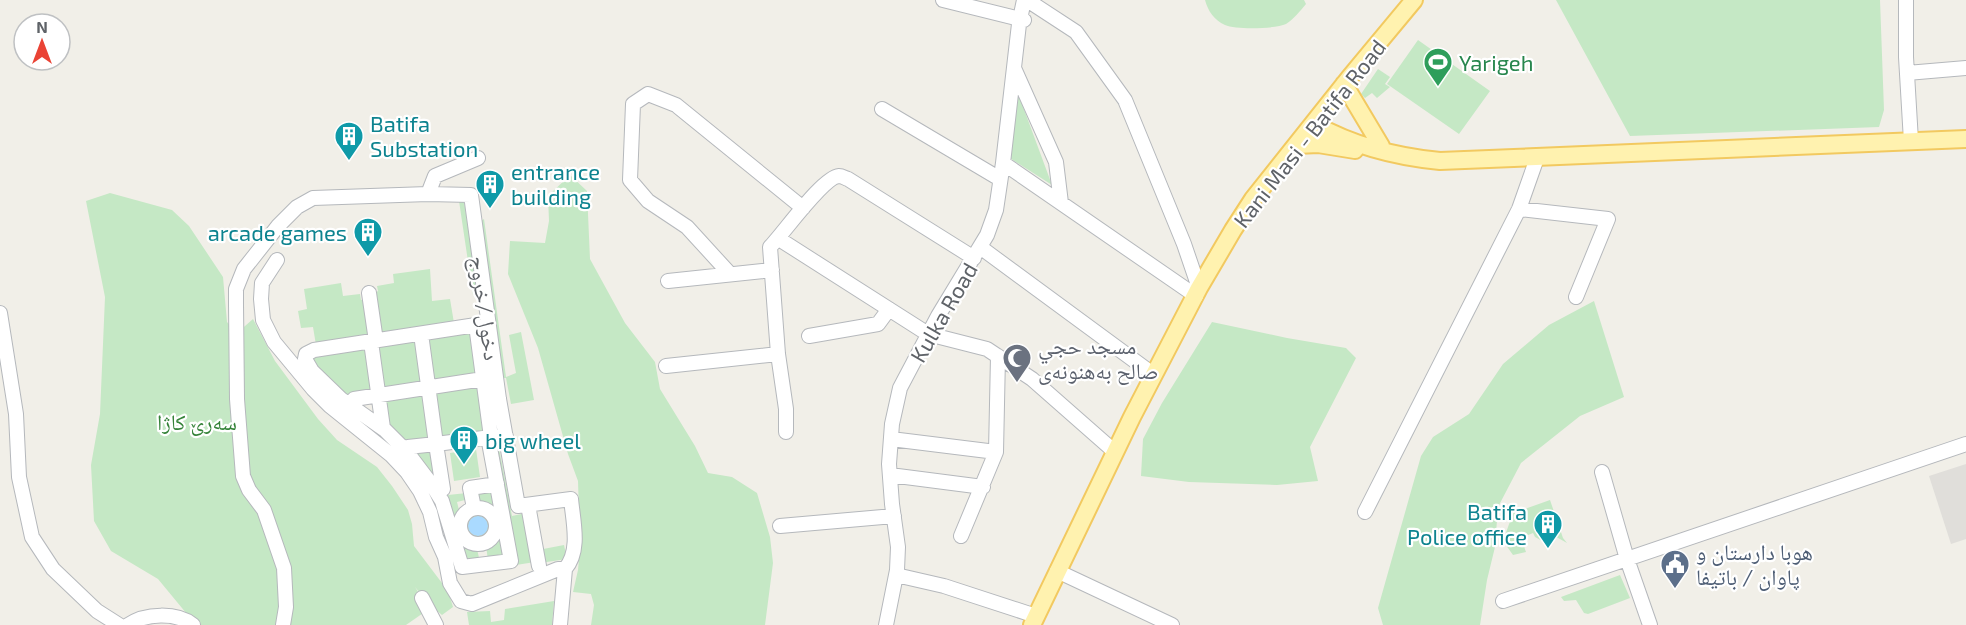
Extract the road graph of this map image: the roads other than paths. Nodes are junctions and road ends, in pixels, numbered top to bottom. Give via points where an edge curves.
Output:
1 (944, 0) edge
2 (1025, 0) edge
3 (1414, 0) edge
4 (1906, 0) edge
5 (1022, 19) junction
6 (1014, 68) junction
7 (1966, 68) edge
8 (1907, 73) junction
9 (1344, 84) junction
10 (882, 109) dead end
11 (1317, 119) junction
12 (1966, 139) edge
13 (1911, 141) junction
14 (1297, 145) junction
15 (1382, 148) junction
16 (478, 159) dead end
17 (1537, 159) junction
18 (1003, 163) junction
19 (1000, 179) junction
20 (428, 194) junction
21 (1061, 203) junction
22 (803, 208) junction
23 (1519, 208) junction
24 (779, 239) junction
25 (977, 253) junction
26 (277, 260) dead end
27 (772, 270) junction
28 (730, 274) junction
29 (668, 281) dead end
30 (1197, 292) junction
31 (369, 293) dead end
32 (1576, 297) dead end
33 (889, 309) junction
34 (0, 313) edge
35 (421, 334) junction
36 (928, 334) junction
37 (809, 336) dead end
38 (373, 342) junction
39 (306, 354) junction
40 (778, 354) junction
41 (286, 356) junction
42 (998, 356) junction
43 (666, 366) dead end
44 (1154, 375) junction
45 (483, 379) junction
46 (428, 387) junction
47 (379, 395) junction
48 (349, 405) junction
49 (383, 428) junction
50 (786, 432) dead end
51 (506, 436) junction
52 (490, 437) junction
53 (891, 439) junction
54 (436, 444) junction
55 (1966, 444) edge
56 (996, 452) junction
57 (1114, 452) junction
58 (409, 454) junction
59 (1602, 472) dead end
60 (890, 475) junction
61 (497, 484) junction
62 (982, 487) junction
63 (438, 488) junction
64 (470, 488) junction
65 (528, 505) junction
66 (474, 508) junction
67 (1365, 512) dead end
68 (894, 516) junction
69 (500, 523) junction
70 (780, 526) dead end
71 (456, 530) junction
72 (961, 536) dead end
73 (481, 545) junction
74 (1628, 559) junction
75 (483, 564) junction
76 (539, 566) dead end
77 (565, 568) junction
78 (1057, 571) junction
79 (896, 575) junction
80 (423, 598) dead end
81 (1503, 601) dead end
82 (1034, 620) edge
83 (435, 623) edge
84 (119, 625) edge
85 (128, 625) edge
86 (193, 625) edge
87 (283, 625) edge
88 (560, 625) edge
89 (886, 625) edge
90 (1172, 625) edge
91 (1650, 625) edge

1 - 5 street
2 - 5 street, Kulka Road
2 - 30 street via 1076,32 1125,100 1184,244
3 - 9 main road, Kani Masi - Batifa Road
4 - 8 street
5 - 6 street, Kulka Road
6 - 18 street, Kulka Road
6 - 21 street via 1056,162
7 - 8 street
8 - 13 street
9 - 11 main road, Kani Masi - Batifa Road
9 - 15 main road
10 - 19 street
11 - 14 main road, Kani Masi - Batifa Road
11 - 15 main road
12 - 13 main road
13 - 17 main road
14 - 15 main road via 1318,144 1378,153
14 - 30 main road, Kani Masi - Batifa Road via 1253,199
15 - 17 main road via 1410,158 1440,161
16 - 20 street via 435,176
17 - 23 street
18 - 19 street, Kulka Road
18 - 21 street
19 - 25 street, Kulka Road via 996,210
20 - 51 street, دخول/خروج via 471,195
20 - 87 street via 313,198 278,226 239,278 237,399 243,476 264,510 284,568
21 - 30 street
22 - 24 street
22 - 25 street via 830,179 839,176
22 - 28 street via 676,105 648,94 633,104 630,180 648,201 687,226
23 - 32 street via 1608,219
23 - 67 street
24 - 27 street via 770,247
24 - 33 street
25 - 36 street, Kulka Road
25 - 44 street
26 - 41 street via 262,282 263,320
27 - 28 street
27 - 40 street
28 - 29 street
30 - 44 main road, Kani Masi - Batifa Road
31 - 38 street
33 - 36 street
33 - 37 street via 878,324
34 - 84 street via 16,414 19,477 32,537 53,569 97,611
35 - 38 street
35 - 45 street via 476,325
35 - 46 street
36 - 42 street via 987,349
36 - 53 street, Kulka Road via 900,388
38 - 39 street
38 - 47 street
39 - 41 street
39 - 48 street via 312,371
40 - 43 street
40 - 50 street
41 - 77 street via 330,406 391,454 407,472 430,512 446,557 450,583 461,601 472,604
42 - 56 street
42 - 57 street via 1032,378
44 - 57 main road, Kani Masi - Batifa Road
45 - 46 street
45 - 52 street
46 - 47 street
46 - 54 street
47 - 48 street via 354,399
47 - 49 street
48 - 49 street
49 - 58 street
51 - 52 street
51 - 65 street via 518,506
52 - 54 street
52 - 61 street
53 - 56 street
53 - 60 street, Kulka Road
54 - 58 street via 408,447
54 - 63 street
55 - 74 street
56 - 62 street
57 - 78 main road, Kani Masi - Batifa Road
58 - 63 street
59 - 74 street
60 - 62 street
60 - 68 street, Kulka Road
61 - 64 street
61 - 69 street
62 - 72 street
63 - 64 street
63 - 71 street
64 - 66 street
65 - 76 street
65 - 77 street via 571,499 575,544 571,562
66 - 69 street via 486,510
66 - 71 street via 464,515
68 - 70 street
68 - 79 street, Kulka Road
69 - 73 street via 494,536
69 - 75 street via 511,561
71 - 73 street via 468,542
71 - 75 street via 462,567
73 - 75 street
74 - 81 street
74 - 91 street
77 - 88 street
78 - 82 main road, Kani Masi - Batifa Road
78 - 90 street
79 - 82 street via 944,586
79 - 89 street, Kulka Road
80 - 83 street
85 - 86 street via 136,620 168,616

